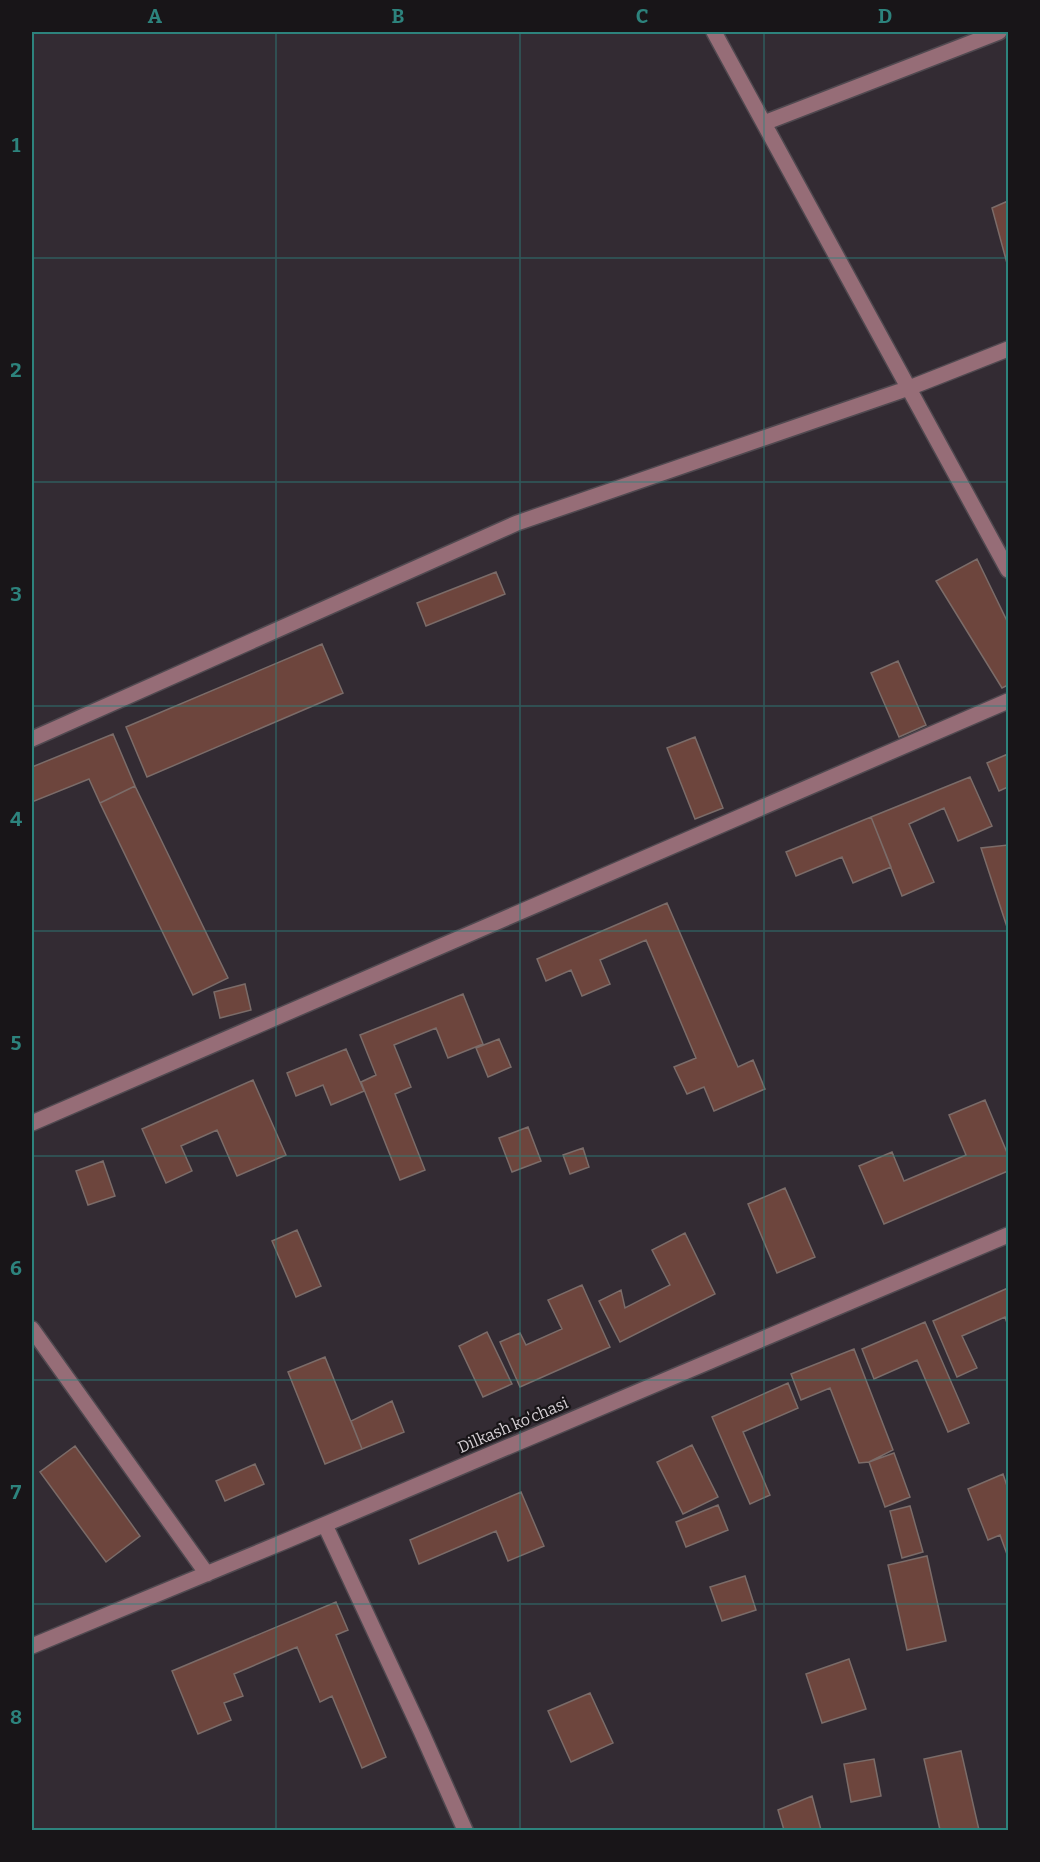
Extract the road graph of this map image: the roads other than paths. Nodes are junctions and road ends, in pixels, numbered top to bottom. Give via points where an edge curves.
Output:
1 (714, 32) edge
2 (999, 32) edge
3 (764, 123) junction
4 (1008, 350) edge
5 (909, 388) junction
6 (1008, 570) edge
7 (1008, 700) edge
8 (32, 739) edge
9 (32, 1123) edge
10 (1008, 1235) edge
11 (32, 1329) edge
12 (325, 1525) junction
13 (207, 1574) junction
14 (32, 1646) edge
15 (465, 1830) edge

1 - 3 street
2 - 3 street
3 - 5 street
4 - 5 street
5 - 6 street
5 - 8 street via 517,523
7 - 9 street
10 - 12 street, Dilkash ko'chasi
11 - 13 street
12 - 13 street, Dilkash ko'chasi
12 - 15 street
13 - 14 street, Dilkash ko'chasi

